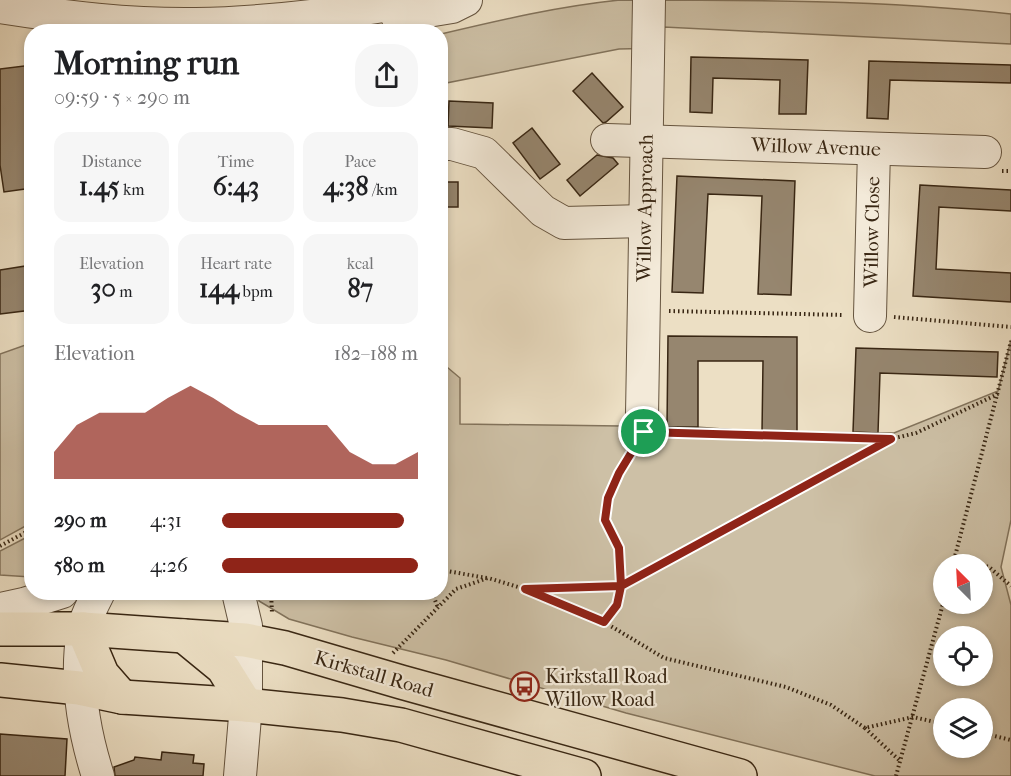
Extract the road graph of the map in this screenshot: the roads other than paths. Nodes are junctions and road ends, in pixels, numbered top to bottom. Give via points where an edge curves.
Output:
1 (419, 0) edge
2 (466, 0) edge
3 (649, 0) edge
4 (0, 7) edge
5 (361, 10) junction
6 (118, 18) edge
7 (316, 24) edge
8 (607, 140) dead end
9 (646, 142) junction
10 (448, 144) edge
11 (874, 149) junction
12 (985, 152) dead end
13 (645, 221) junction
14 (870, 316) road end
15 (647, 426) road end
16 (37, 600) edge
17 (96, 600) edge
18 (240, 600) edge
19 (0, 609) edge
20 (0, 629) edge
21 (83, 629) junction
22 (184, 636) junction
23 (245, 640) junction
24 (0, 680) edge
25 (79, 688) junction
26 (122, 697) junction
27 (246, 705) junction
28 (98, 776) edge
29 (240, 776) edge
30 (584, 776) edge
31 (740, 776) edge

1 - 5 street
2 - 5 street via 420,14 388,17
3 - 9 street, Willow Approach
4 - 6 street
5 - 6 street via 196,24
5 - 7 street
8 - 9 street, Willow Avenue
9 - 11 street, Willow Avenue
9 - 13 street, Willow Approach
10 - 13 street via 484,153 543,211 564,223
11 - 12 street, Willow Avenue
11 - 14 street, Willow Close
13 - 15 street, Willow Approach
16 - 19 street
17 - 21 street
18 - 23 street
20 - 21 main road, Kirkstall Road
21 - 22 main road, Kirkstall Road
21 - 25 street
21 - 26 main road via 102,674
22 - 23 main road, Kirkstall Road
22 - 27 main road via 223,668
23 - 27 street
23 - 31 main road, Kirkstall Road
24 - 25 main road
25 - 26 main road
25 - 28 street
26 - 27 main road
27 - 29 street
27 - 30 main road via 401,725

